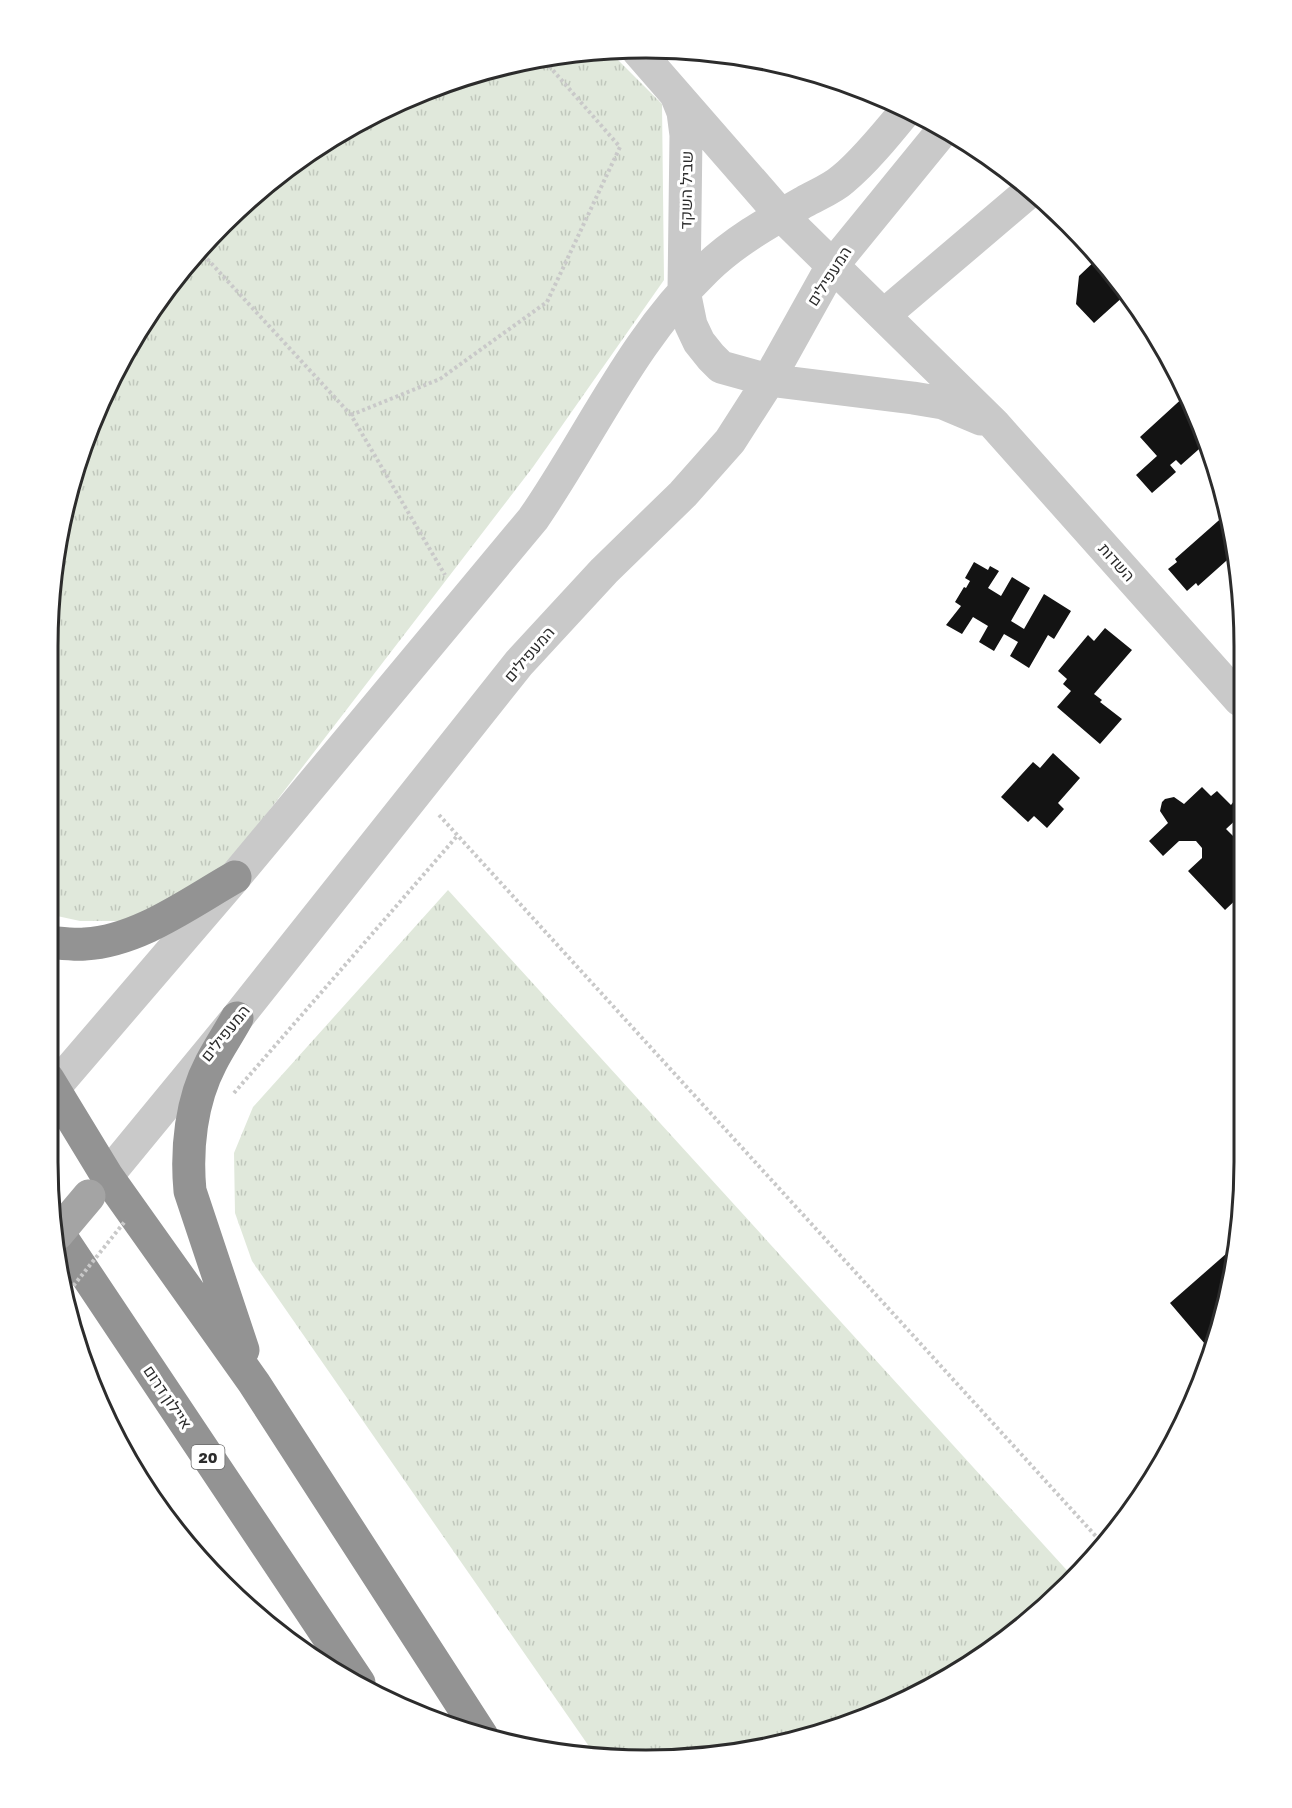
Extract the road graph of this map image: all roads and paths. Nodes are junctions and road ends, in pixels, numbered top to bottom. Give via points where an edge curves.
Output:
1 (644, 58) edge
2 (550, 67) edge
3 (674, 91) junction
4 (900, 116) edge
5 (938, 136) edge
6 (1024, 196) edge
7 (781, 215) junction
8 (206, 257) edge
9 (832, 266) junction
10 (684, 291) junction
11 (884, 315) junction
12 (768, 380) junction
13 (351, 416) junction
14 (994, 424) junction
15 (462, 603) junction
16 (1234, 693) edge
17 (418, 791) junction
18 (458, 835) junction
19 (235, 877) junction
20 (58, 943) edge
21 (237, 1018) junction
22 (58, 1076) edge
23 (58, 1099) edge
24 (228, 1101) dead end
25 (98, 1186) junction
26 (129, 1215) junction
27 (63, 1226) edge
28 (65, 1244) edge
29 (72, 1287) edge
30 (254, 1383) junction
31 (1098, 1537) edge
32 (350, 1670) edge
33 (474, 1723) edge

1 - 3 street, שביל השקד
2 - 13 path via 620,147 547,302 440,379
3 - 7 street, שביל השקד
3 - 10 street, שביל השקד via 683,112 686,135
4 - 7 street via 842,180
5 - 9 street, המעפילים
6 - 11 street
7 - 9 street, השדות
7 - 10 street via 725,251
8 - 13 path
9 - 11 street, השדות
9 - 12 street, המעפילים
10 - 12 street, השדות via 691,324 711,357 721,367
10 - 15 street via 629,363 533,519
11 - 14 street, השדות
12 - 14 street, השדות via 943,403
12 - 17 street, המעפילים via 724,448 527,654
13 - 15 path
14 - 16 street, השדות
15 - 19 street
17 - 18 path
17 - 21 street, המעפילים
18 - 24 path
18 - 31 path
19 - 20 highway via 157,922 118,938 86,944
19 - 22 street
21 - 25 street, המעפילים
21 - 30 highway via 210,1065 197,1102 188,1167 190,1191
23 - 25 highway
25 - 26 highway
25 - 27 main road, bridge
26 - 29 path, bridge
26 - 30 highway
28 - 32 highway, איילון דרום / 20
30 - 33 highway

